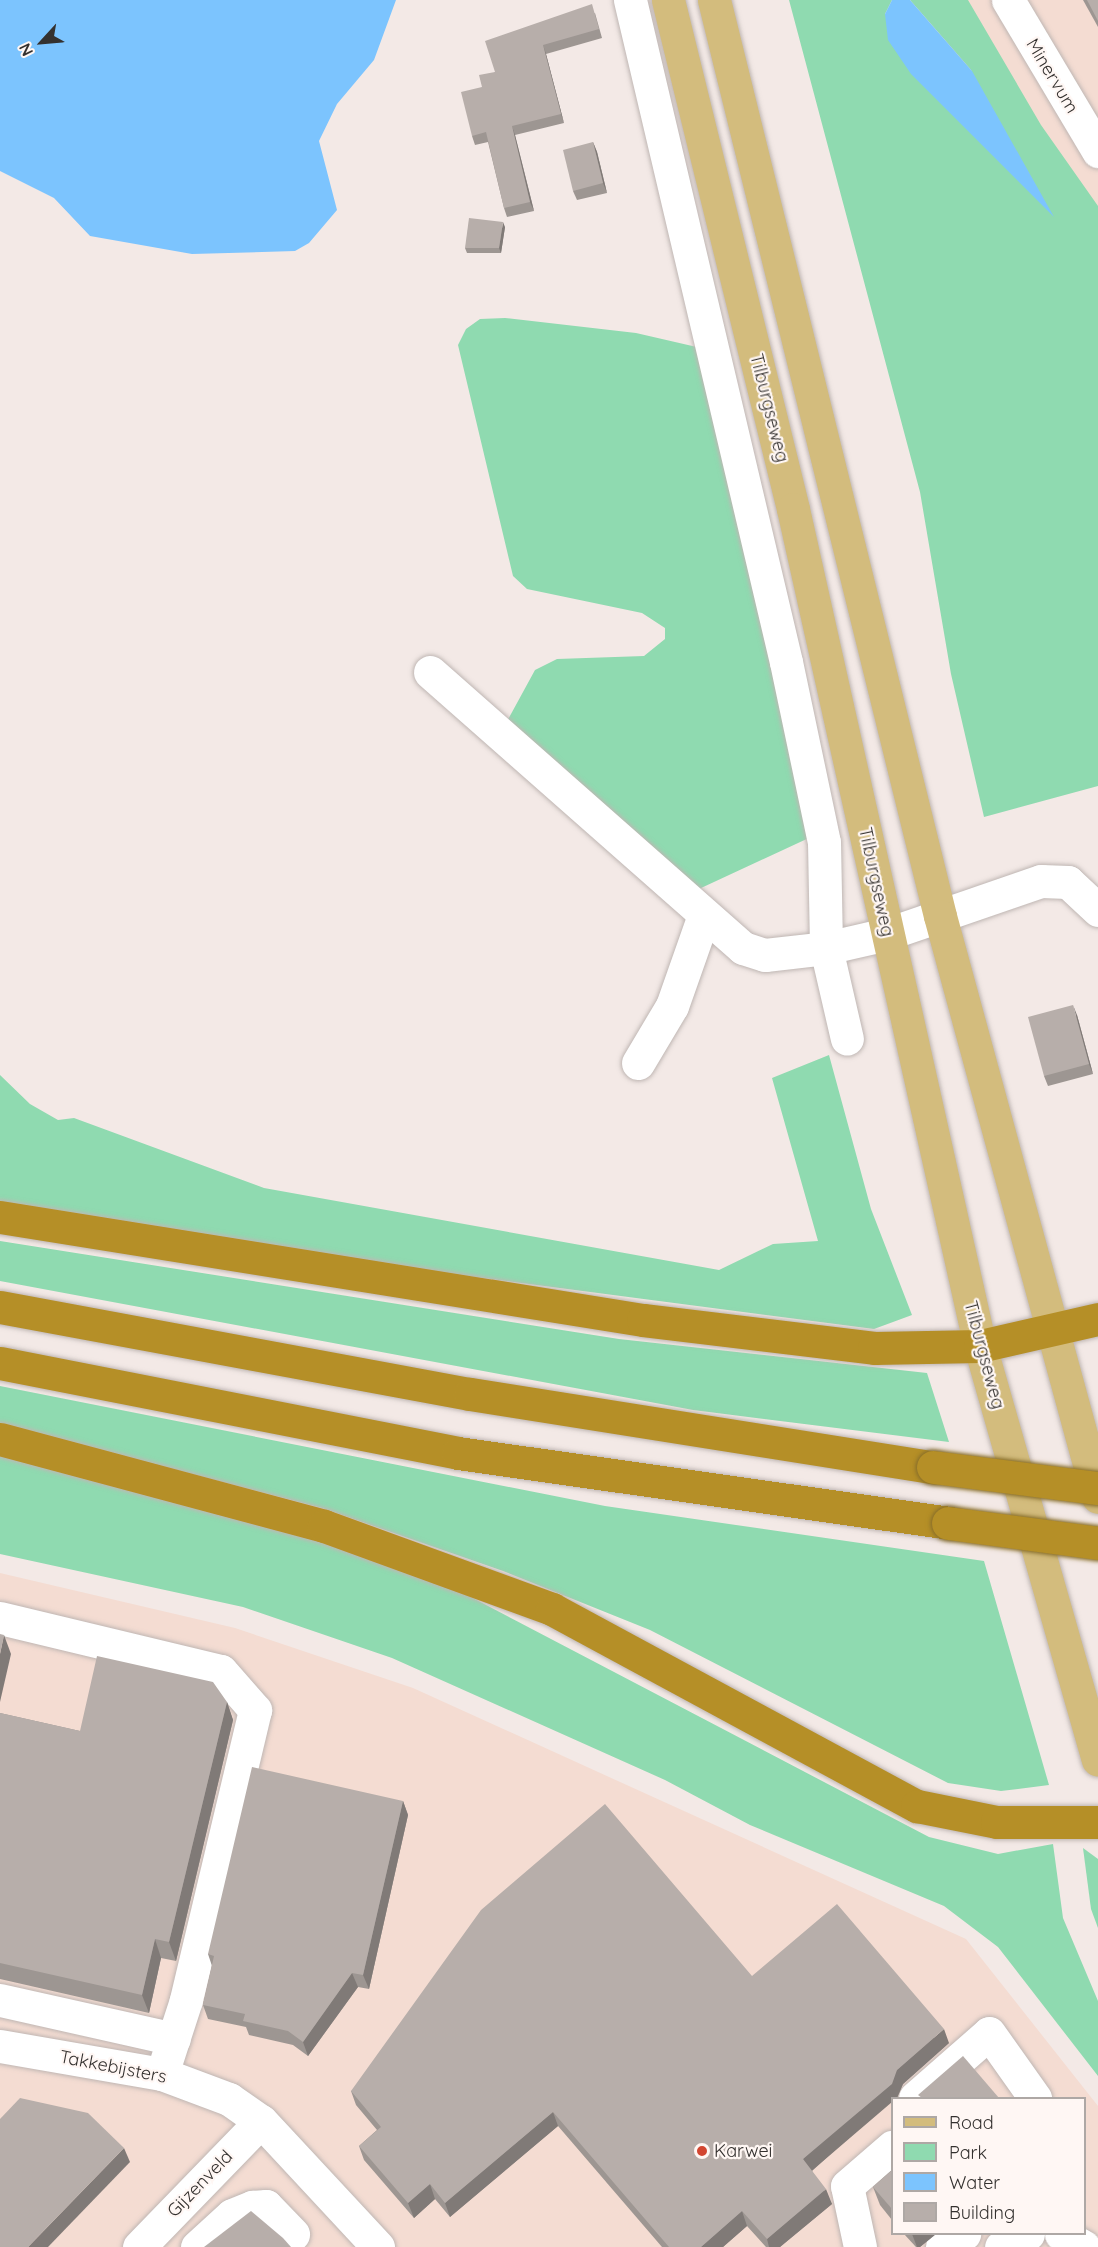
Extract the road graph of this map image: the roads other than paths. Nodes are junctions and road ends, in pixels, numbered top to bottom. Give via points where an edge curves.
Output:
1 (630, 0) edge
2 (668, 0) edge
3 (714, 0) edge
4 (1008, 0) edge
5 (1098, 151) edge
6 (430, 672) dead end
7 (1098, 910) edge
8 (940, 916) junction
9 (703, 918) junction
10 (887, 934) junction
11 (826, 948) junction
12 (847, 1039) dead end
13 (638, 1063) dead end
14 (0, 1216) edge
15 (0, 1307) edge
16 (1098, 1319) edge
17 (1050, 1332) junction
18 (980, 1346) junction
19 (0, 1363) edge
20 (0, 1439) edge
21 (1098, 1488) edge
22 (1098, 1497) edge
23 (1098, 1543) edge
24 (0, 1618) edge
25 (1098, 1759) edge
26 (1098, 1822) edge
27 (0, 2000) edge
28 (174, 2039) junction
29 (0, 2046) edge
30 (162, 2074) junction
31 (916, 2097) edge
32 (1034, 2097) edge
33 (261, 2121) junction
34 (891, 2148) edge
35 (292, 2234) dead end
36 (962, 2235) edge
37 (1026, 2235) edge
38 (1063, 2235) edge
39 (142, 2246) edge
40 (198, 2247) edge
41 (378, 2247) edge
42 (860, 2247) edge
43 (942, 2247) edge
44 (1001, 2247) edge
45 (1084, 2247) edge

1 - 11 street via 819,820
2 - 10 main road, Tilburgseweg via 793,509
3 - 8 main road
4 - 5 street, Minervum
6 - 9 street
7 - 8 street via 1068,882 1041,881
8 - 10 street
8 - 17 main road
9 - 11 street via 742,948 765,955
9 - 13 street via 672,1006
10 - 11 street
10 - 18 main road, Tilburgseweg
11 - 12 street
14 - 18 highway via 752,1335 874,1348
15 - 21 highway, bridge via 470,1394 933,1467
16 - 17 highway
17 - 18 highway
17 - 22 main road
18 - 25 main road, Tilburgseweg
19 - 23 highway, bridge via 458,1453
20 - 26 highway via 324,1526 552,1609 917,1806 997,1822
24 - 28 street via 221,1671 255,1710
27 - 28 street
28 - 30 street
29 - 30 street, Takkebijsters
30 - 33 street, Takkebijsters via 229,2099
31 - 32 street via 989,2033
33 - 39 street, Gijzenveld
33 - 41 street, Takkebijsters
34 - 42 street via 848,2186
35 - 40 street via 266,2206 252,2207 232,2215
36 - 43 street
37 - 44 street
38 - 45 street

